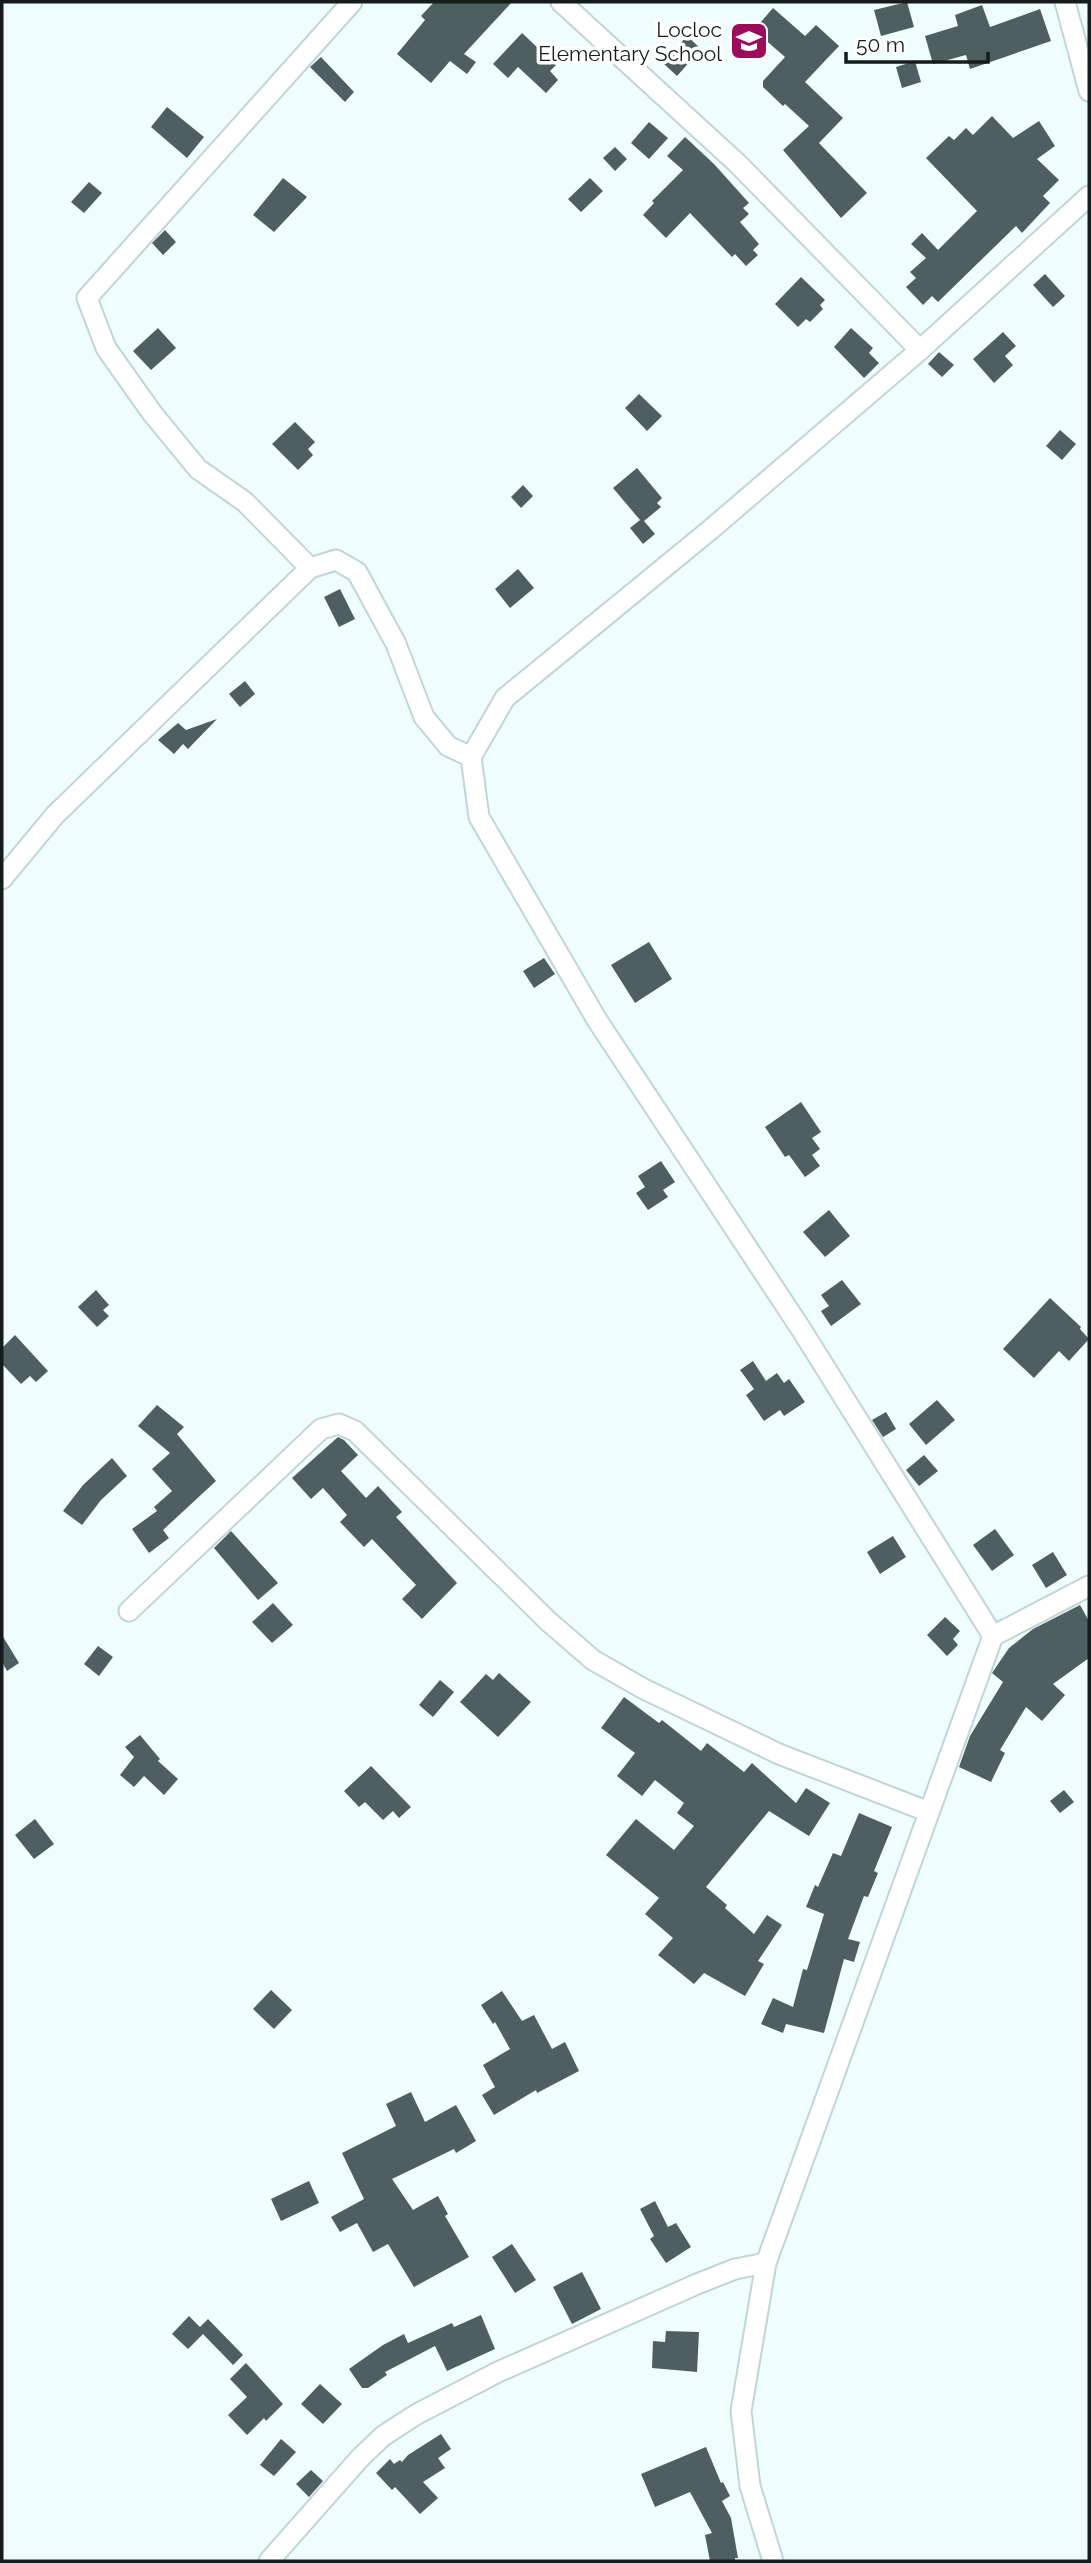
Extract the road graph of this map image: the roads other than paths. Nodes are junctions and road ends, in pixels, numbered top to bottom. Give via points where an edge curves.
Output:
1 (352, 2) edge
2 (561, 2) edge
3 (1065, 2) edge
4 (1089, 91) edge
5 (1089, 196) edge
6 (920, 350) junction
7 (310, 568) junction
8 (471, 757) junction
9 (2, 879) edge
10 (1089, 1586) edge
11 (129, 1611) dead end
12 (993, 1636) junction
13 (929, 1812) junction
14 (766, 2263) junction
15 (269, 2561) edge
16 (773, 2561) edge

1 - 7 street via 87,298 106,348 198,469 245,502
2 - 6 street via 738,163
3 - 4 street
5 - 6 street
6 - 8 street via 505,698
7 - 8 street via 336,560 357,572 396,644 424,717 448,746
7 - 9 street via 55,815
8 - 12 street via 479,817 597,1020 802,1329
10 - 12 street
11 - 13 street via 321,1429 339,1424 355,1431 593,1660 779,1754
12 - 13 street
13 - 14 street
14 - 15 street via 697,2284 498,2372 417,2414 360,2458
14 - 16 street via 741,2411 750,2486

